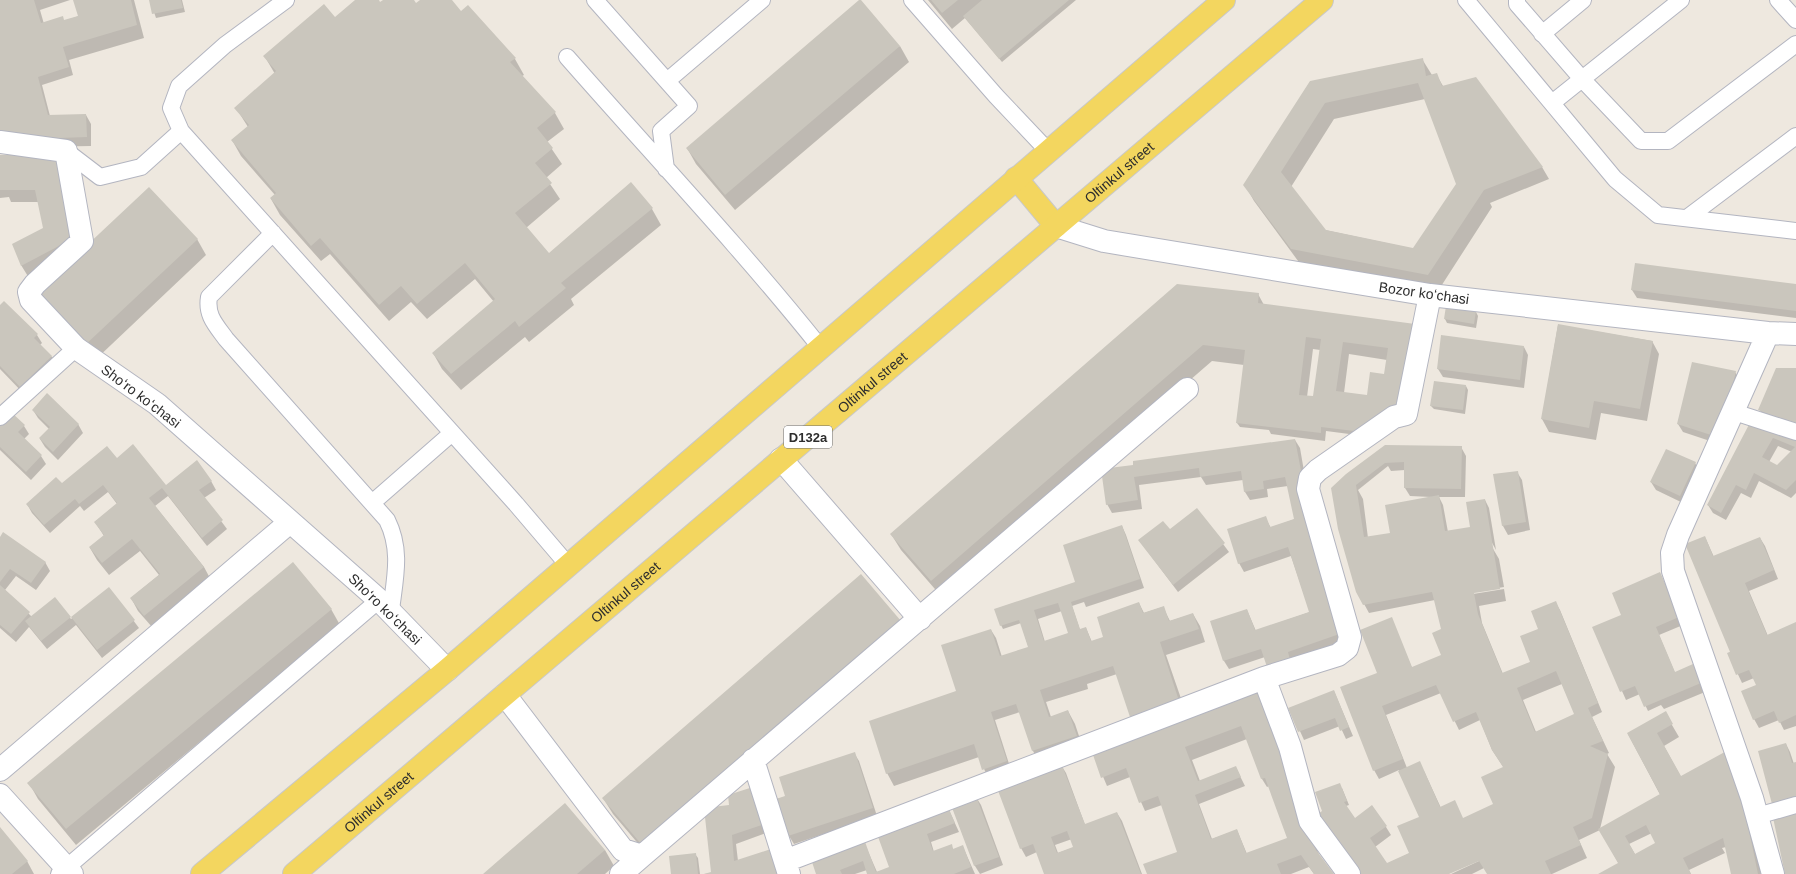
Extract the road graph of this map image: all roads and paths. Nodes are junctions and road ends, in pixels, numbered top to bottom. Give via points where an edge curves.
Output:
1 (286, 0) edge
2 (595, 0) edge
3 (762, 0) edge
4 (912, 0) edge
5 (1224, 0) edge
6 (1322, 0) edge
7 (1466, 0) edge
8 (1517, 0) edge
9 (1582, 0) edge
10 (1681, 0) edge
11 (1778, 0) edge
12 (1796, 20) edge
13 (1542, 34) junction
14 (1796, 44) edge
15 (567, 57) dead end
16 (1582, 79) junction
17 (667, 81) junction
18 (1552, 103) junction
19 (181, 131) junction
20 (1796, 136) edge
21 (0, 142) edge
22 (66, 151) junction
23 (1048, 151) junction
24 (666, 169) junction
25 (1016, 178) junction
26 (1687, 218) junction
27 (1056, 226) junction
28 (1796, 231) edge
29 (273, 233) junction
30 (1430, 295) junction
31 (1768, 333) junction
32 (1796, 334) edge
33 (820, 347) junction
34 (76, 348) junction
35 (1187, 389) dead end
36 (1734, 412) junction
37 (0, 417) edge
38 (1796, 432) edge
39 (452, 433) junction
40 (781, 459) junction
41 (372, 503) junction
42 (290, 522) junction
43 (568, 565) junction
44 (385, 605) junction
45 (920, 618) junction
46 (447, 670) junction
47 (1264, 678) junction
48 (505, 695) junction
49 (753, 760) junction
50 (0, 770) edge
51 (0, 795) edge
52 (1796, 805) edge
53 (1757, 816) junction
54 (642, 856) junction
55 (787, 868) edge
56 (66, 872) edge
57 (202, 874) edge
58 (294, 874) edge
59 (621, 874) edge
60 (1349, 874) edge
61 (1773, 874) edge

1 - 19 lane via 225,45 179,86 171,108
2 - 17 lane
3 - 17 lane
4 - 23 lane
5 - 23 main road
6 - 27 main road, Oltinkul street / D132a
7 - 18 lane
8 - 13 lane via 1517,4
9 - 13 lane
10 - 16 lane
11 - 12 lane
13 - 16 lane
14 - 16 lane via 1668,141 1641,141
15 - 24 lane
16 - 18 lane
17 - 24 lane via 689,106 661,131
18 - 26 lane via 1622,184 1658,215
19 - 22 lane via 141,167 100,177
19 - 29 lane
20 - 26 lane
21 - 22 street
22 - 34 street, Shoʻro koʻchasi via 82,241 35,284 30,292 31,300
23 - 25 main road
24 - 33 lane via 772,286
25 - 27 main road
25 - 33 main road
26 - 28 lane
27 - 30 street, Bozor koʻchasi via 1104,241
27 - 40 main road, Oltinkul street / D132a
29 - 39 lane
29 - 41 lane via 209,297 208,308 226,339
30 - 31 street, Bozor koʻchasi
30 - 47 street via 1406,414 1394,418 1310,478 1308,489 1350,637 1347,648 1338,655
31 - 32 street, Bozor koʻchasi
31 - 36 street
33 - 43 main road
34 - 37 lane
34 - 42 street, Shoʻro koʻchasi via 157,404
35 - 45 street
36 - 38 lane
36 - 53 street via 1678,535 1672,553 1673,571
39 - 41 lane
39 - 43 lane
40 - 45 street
40 - 48 main road, Oltinkul street / D132a
41 - 44 lane via 387,520 397,558
42 - 44 street, Shoʻro koʻchasi
42 - 50 street
43 - 46 main road
44 - 46 street, Shoʻro koʻchasi
44 - 56 lane
45 - 49 street
46 - 57 main road
47 - 55 street
47 - 60 street via 1290,747 1310,821
48 - 54 street via 623,850
48 - 58 main road, Oltinkul street / D132a
49 - 54 street
49 - 55 street
51 - 56 street
52 - 53 lane
53 - 61 street
54 - 59 street

